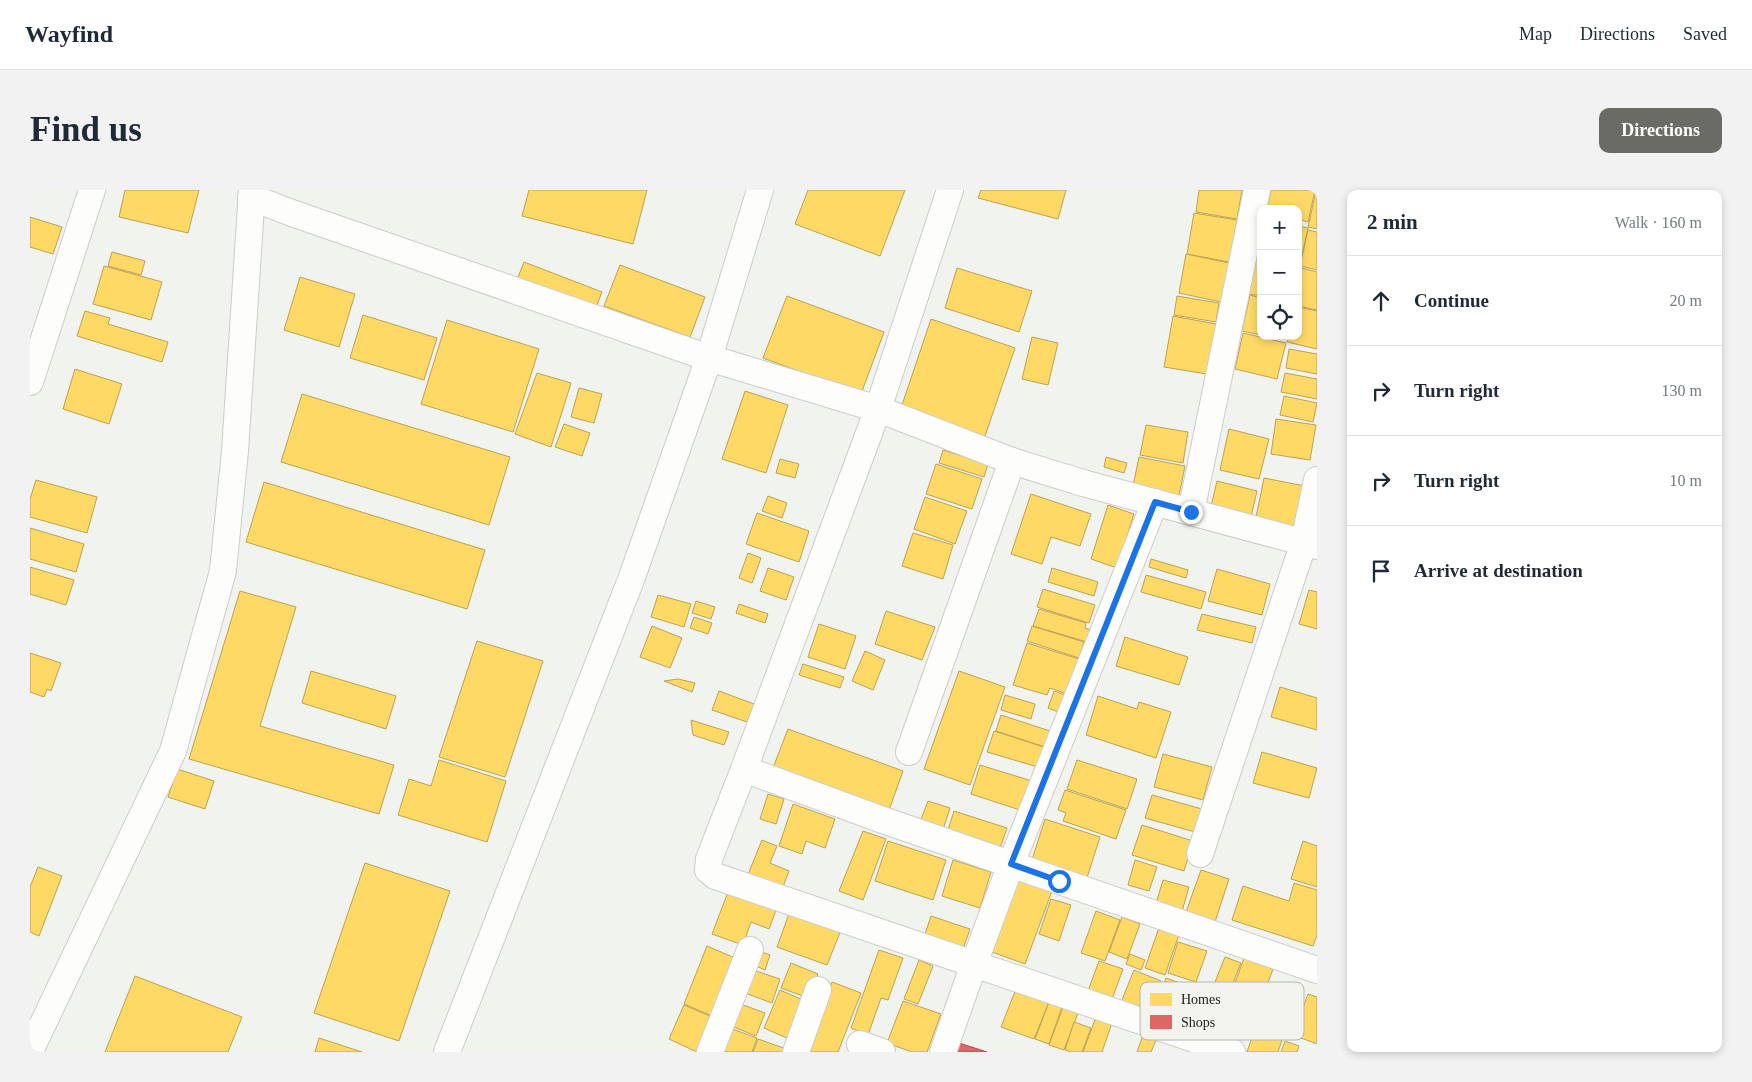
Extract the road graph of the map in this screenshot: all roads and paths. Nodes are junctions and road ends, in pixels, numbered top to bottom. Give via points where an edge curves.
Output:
1 (92, 190) edge
2 (760, 190) edge
3 (950, 190) edge
4 (1257, 190) edge
5 (251, 193) edge
6 (709, 358) junction
7 (30, 382) edge
8 (878, 409) junction
9 (1012, 461) junction
10 (1317, 480) edge
11 (1155, 502) junction
12 (1191, 512) junction
13 (1310, 544) edge
14 (910, 752) dead end
15 (744, 769) junction
16 (1200, 854) dead end
17 (1011, 864) junction
18 (750, 950) dead end
19 (974, 964) junction
20 (1317, 970) edge
21 (818, 990) dead end
22 (1140, 1021) edge
23 (1197, 1040) edge
24 (30, 1051) edge
25 (447, 1052) edge
26 (710, 1052) edge
27 (796, 1052) edge
28 (943, 1052) edge
29 (1232, 1052) edge

1 - 7 street
2 - 6 street
3 - 8 street
4 - 12 street
5 - 6 street via 289,212
5 - 24 street via 235,451 223,571 174,751
6 - 8 street
6 - 25 street via 632,577
8 - 9 street
8 - 15 street
9 - 11 street
9 - 14 street
10 - 13 street
11 - 12 street
11 - 17 street
12 - 13 street
13 - 16 street
15 - 17 street
15 - 19 street via 709,859 708,870 715,876
17 - 19 street
17 - 20 street
18 - 26 street
19 - 22 street
19 - 28 street
21 - 27 street
23 - 29 street

